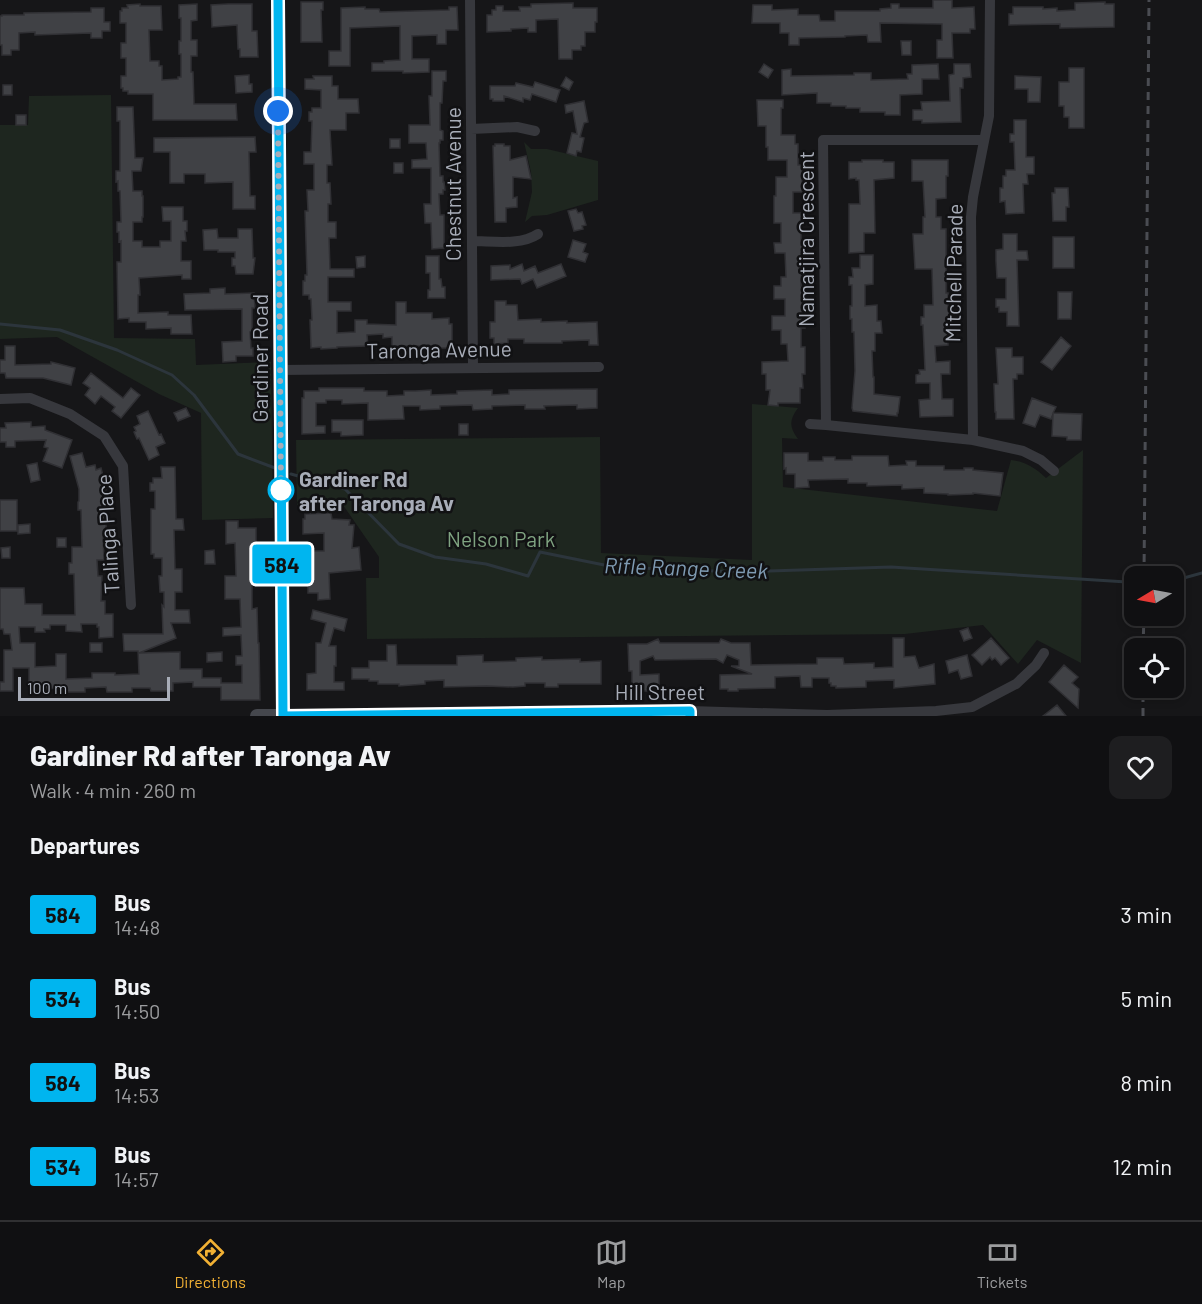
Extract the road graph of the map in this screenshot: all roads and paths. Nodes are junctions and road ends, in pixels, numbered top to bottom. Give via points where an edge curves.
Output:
1 (278, 0) edge
2 (470, 0) edge
3 (990, 0) edge
4 (471, 129) junction
5 (535, 131) dead end
6 (984, 140) junction
7 (538, 234) dead end
8 (472, 242) junction
9 (599, 367) dead end
10 (473, 368) junction
11 (280, 370) junction
12 (0, 399) edge
13 (810, 424) dead end
14 (826, 425) junction
15 (973, 440) junction
16 (1054, 471) dead end
17 (131, 605) dead end
18 (1044, 653) dead end
19 (973, 711) edge
20 (690, 714) edge
21 (444, 715) edge
22 (257, 716) edge
23 (283, 716) edge
24 (827, 716) edge

1 - 11 street, Gardiner Road
2 - 4 street, Chestnut Avenue
3 - 6 street, Mitchell Parade via 989,116
4 - 5 street via 517,127
4 - 8 street, Chestnut Avenue
6 - 14 street, Namatjira Crescent via 823,140
6 - 15 street, Mitchell Parade via 970,217
7 - 8 street via 516,241
8 - 10 street, Chestnut Avenue
9 - 10 street, Taronga Avenue
10 - 11 street, Taronga Avenue
11 - 23 street, Gardiner Road
12 - 17 street, Talinga Place via 30,398 70,414 104,436 123,466
13 - 14 street
14 - 15 street
15 - 16 street via 1023,451
18 - 19 street, Hill Street via 1016,684
19 - 24 street, Hill Street
20 - 21 street, Hill Street
20 - 24 street, Hill Street
21 - 23 street, Hill Street
22 - 23 street, Hill Street

